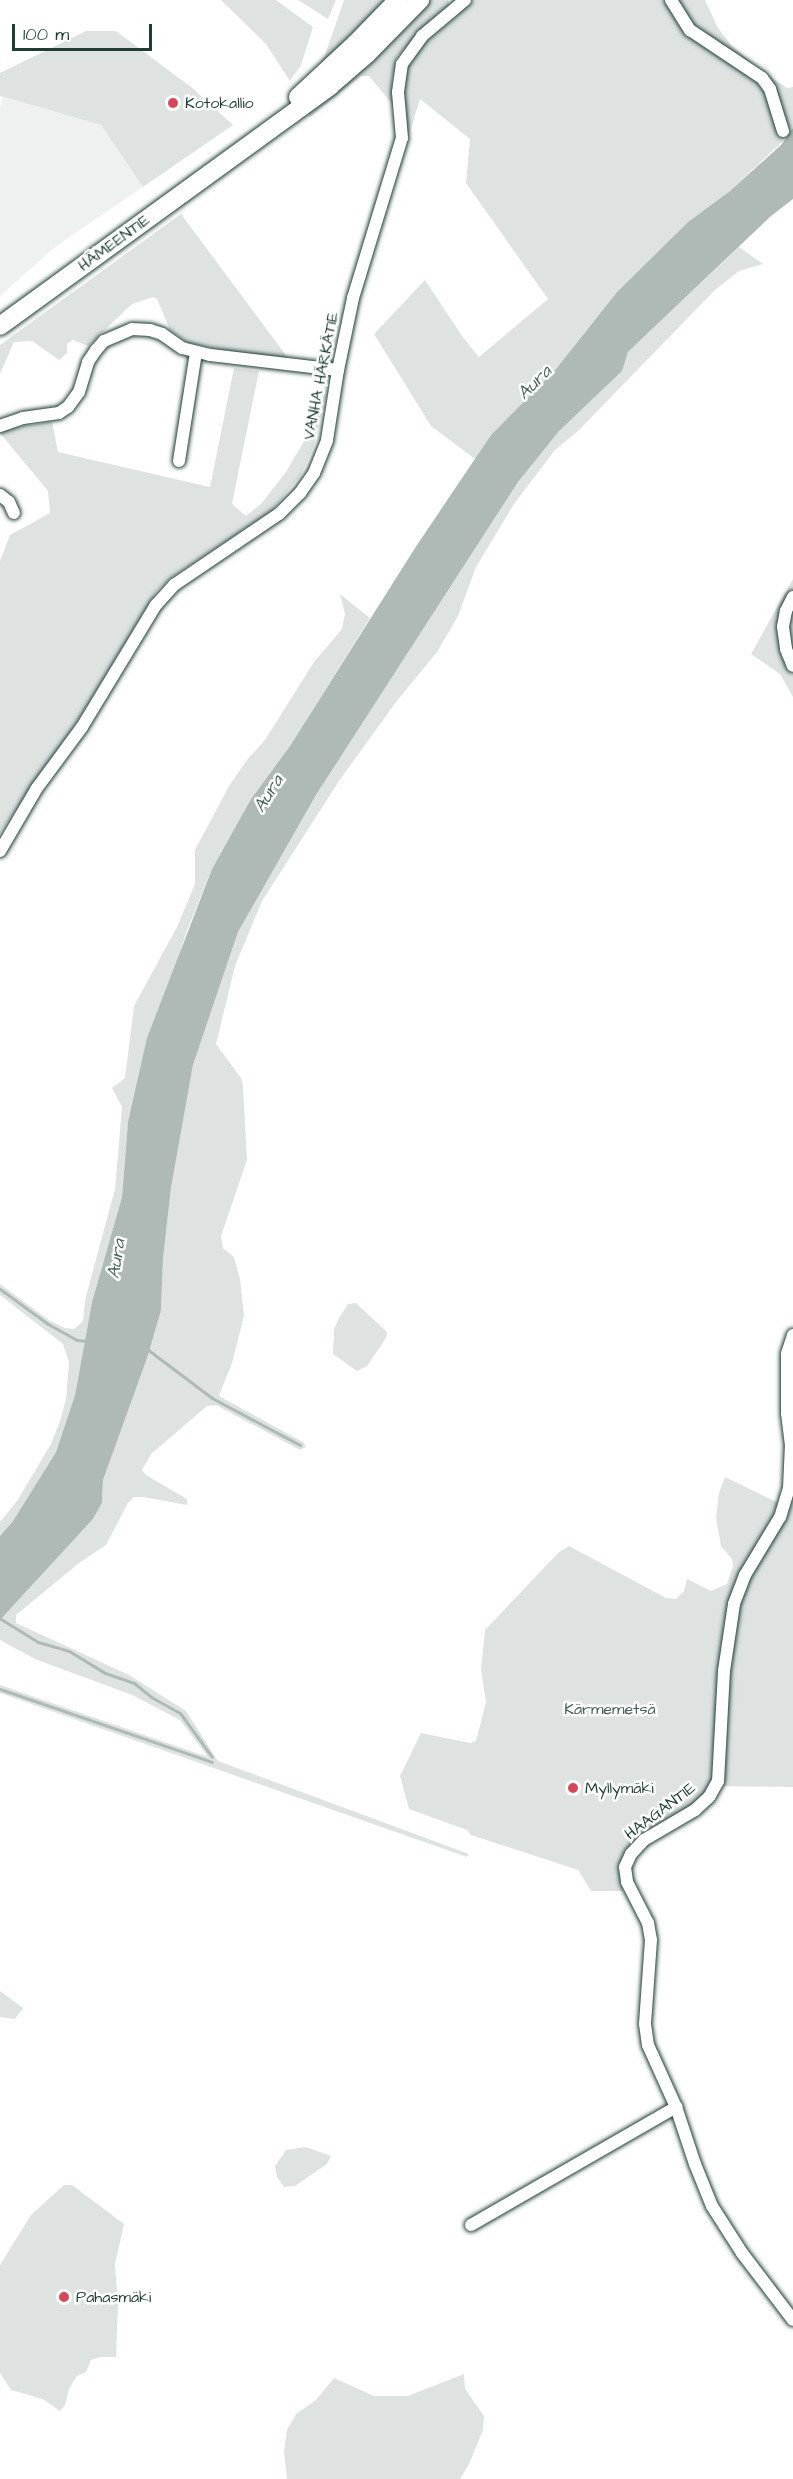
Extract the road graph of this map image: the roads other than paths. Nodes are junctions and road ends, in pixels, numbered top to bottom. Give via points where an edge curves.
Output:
1 (398, 0) edge
2 (420, 0) edge
3 (465, 0) edge
4 (671, 0) edge
5 (783, 131) dead end
6 (226, 160) junction
7 (0, 326) edge
8 (196, 352) junction
9 (338, 370) junction
10 (0, 426) edge
11 (179, 462) dead end
12 (0, 495) edge
13 (14, 513) dead end
14 (793, 597) edge
15 (793, 666) edge
16 (0, 851) edge
17 (793, 1335) edge
18 (792, 1443) edge
19 (676, 2107) junction
20 (471, 2224) dead end
21 (793, 2320) edge

1 - 6 highway, HÄMEENTIE via 339,60
2 - 6 highway, HÄMEENTIE via 330,86
3 - 9 street, VANHA HÄRKÄTIE via 422,36 402,64 398,92 402,138 353,298
4 - 5 street via 690,30 762,78 770,89
6 - 7 highway, HÄMEENTIE
8 - 9 street
8 - 10 street via 150,330 132,329 115,335 88,362 79,392 68,407 59,413 22,418
8 - 11 street
9 - 16 street, VANHA HÄRKÄTIE via 327,441 300,494 271,520 174,585 156,605
12 - 13 street
14 - 15 street via 783,627
17 - 18 street via 787,1354 787,1413
18 - 19 street, HAAGANTIE via 789,1488 780,1517 745,1575 734,1604 724,1671 718,1781 709,1797 694,1810 644,1840 630,1854 625,1867 627,1882 648,1923 651,1940 645,2013 648,2045
19 - 20 street
19 - 21 street, HAAGANTIE via 712,2206

